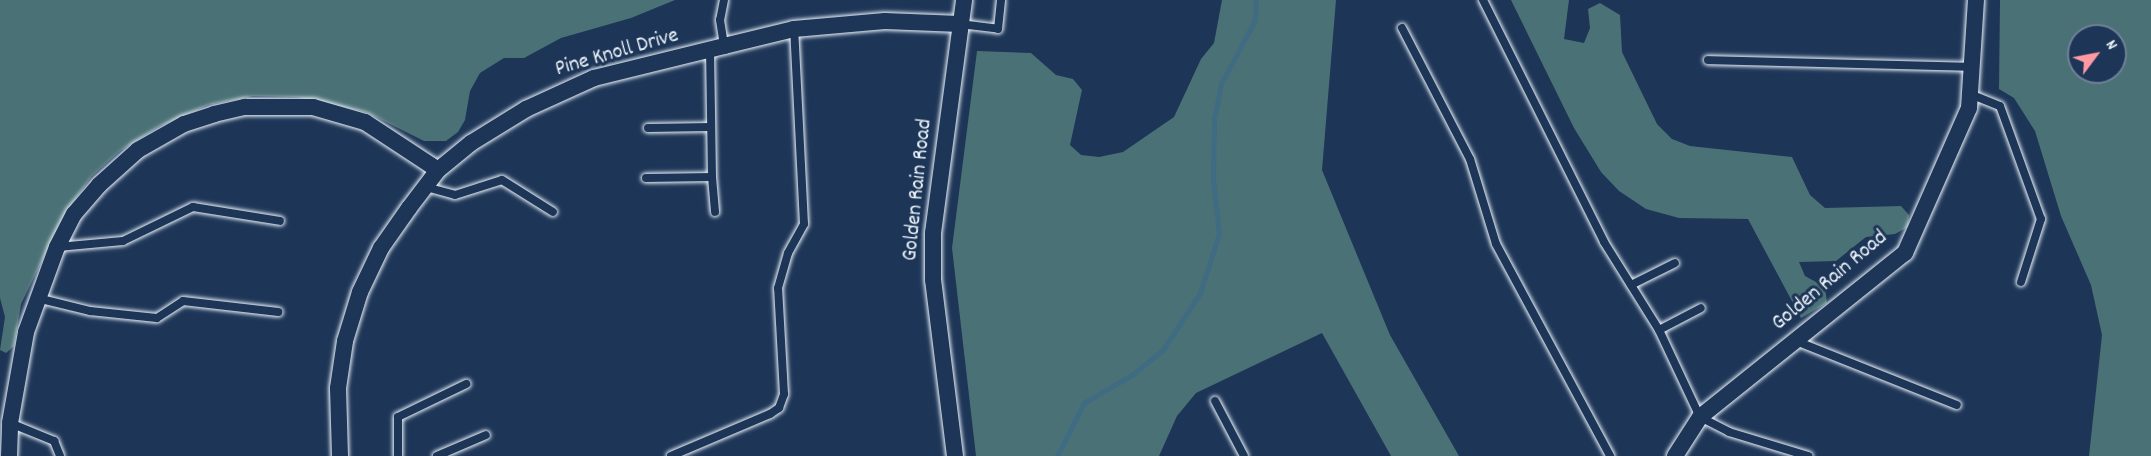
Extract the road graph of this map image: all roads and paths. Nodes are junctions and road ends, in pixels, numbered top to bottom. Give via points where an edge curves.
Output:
1 (724, 0) edge
2 (964, 0) edge
3 (1001, 0) edge
4 (1483, 0) edge
5 (1976, 0) edge
6 (960, 24) junction
7 (1402, 28) dead end
8 (794, 29) junction
9 (717, 48) junction
10 (1708, 60) dead end
11 (1972, 67) junction
12 (1970, 94) junction
13 (711, 127) junction
14 (648, 128) dead end
15 (438, 170) junction
16 (712, 177) junction
17 (646, 178) dead end
18 (426, 187) junction
19 (553, 212) dead end
20 (715, 212) dead end
21 (280, 221) dead end
22 (57, 247) junction
23 (1675, 263) dead end
24 (2021, 282) dead end
25 (1631, 285) junction
26 (37, 297) junction
27 (1701, 308) dead end
28 (278, 312) dead end
29 (1659, 330) junction
30 (1796, 340) junction
31 (466, 384) dead end
32 (1215, 401) dead end
33 (1958, 405) dead end
34 (1700, 417) junction
35 (10, 423) junction
36 (486, 435) dead end
37 (9, 456) edge
38 (60, 456) edge
39 (340, 456) edge
40 (398, 456) edge
41 (437, 456) edge
42 (671, 456) edge
43 (955, 456) edge
44 (1244, 456) edge
45 (1610, 456) edge
46 (1675, 456) edge
47 (1808, 456) edge

1 - 9 lane
2 - 6 street, Golden Rain Road
3 - 6 lane via 998,29
4 - 25 lane via 1604,242
5 - 11 street, Golden Rain Road
6 - 8 street, Pine Knoll Drive via 885,21
6 - 43 street, Golden Rain Road via 933,233 933,280
7 - 45 lane via 1470,159 1496,243
8 - 9 street, Pine Knoll Drive
8 - 42 lane via 804,224 788,253 778,288 784,394 779,408 770,414
9 - 13 lane
9 - 15 street, Pine Knoll Drive via 594,78 558,92 471,143
10 - 11 lane
11 - 12 street, Golden Rain Road
12 - 24 lane via 2000,106 2041,219
12 - 30 street, Golden Rain Road via 1969,108 1905,253
13 - 14 lane
13 - 16 lane
15 - 18 street, Pine Knoll Drive
15 - 22 street via 382,130 346,114 278,105 214,114 184,124 138,150 74,214
16 - 17 lane
16 - 20 lane
18 - 19 lane via 455,195 502,180
18 - 39 street, Pine Knoll Drive via 381,248 360,292 345,341 338,388
21 - 22 lane via 194,207 123,241
22 - 26 street
23 - 25 lane
25 - 29 lane
26 - 28 lane via 90,311 157,318 183,301
26 - 35 street
27 - 29 lane
29 - 34 lane
30 - 33 lane
30 - 34 street, Golden Rain Road
31 - 40 lane via 398,417
32 - 44 lane
34 - 46 street, Golden Rain Road
34 - 47 lane via 1729,432
35 - 37 street
35 - 38 lane via 54,441
36 - 41 lane

